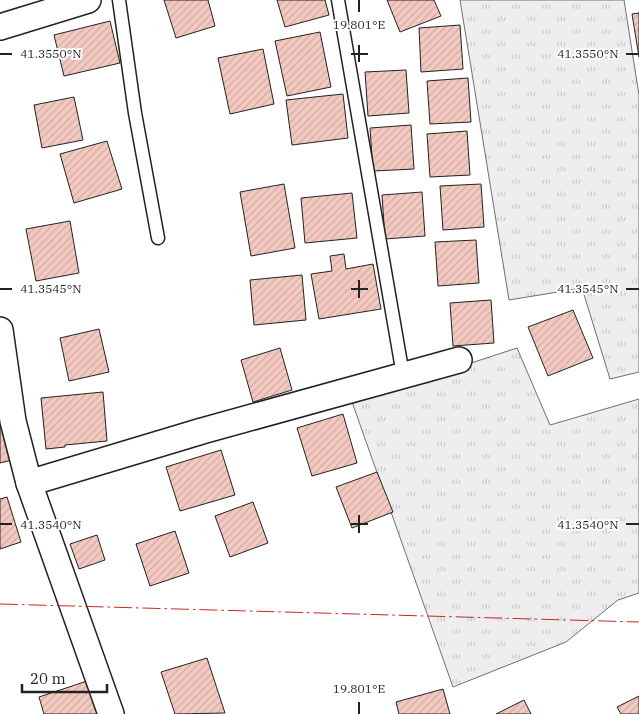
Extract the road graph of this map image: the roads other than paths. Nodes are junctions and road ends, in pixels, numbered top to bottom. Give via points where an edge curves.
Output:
1 (88, 0) edge
2 (120, 0) edge
3 (338, 0) edge
4 (0, 27) edge
5 (158, 238) dead end
6 (0, 330) edge
7 (459, 360) dead end
8 (403, 376) junction
9 (29, 483) junction
10 (111, 714) edge

1 - 4 street
2 - 5 lane via 135,113
3 - 8 lane
6 - 9 street via 13,421
7 - 8 street
8 - 9 street
9 - 10 street

